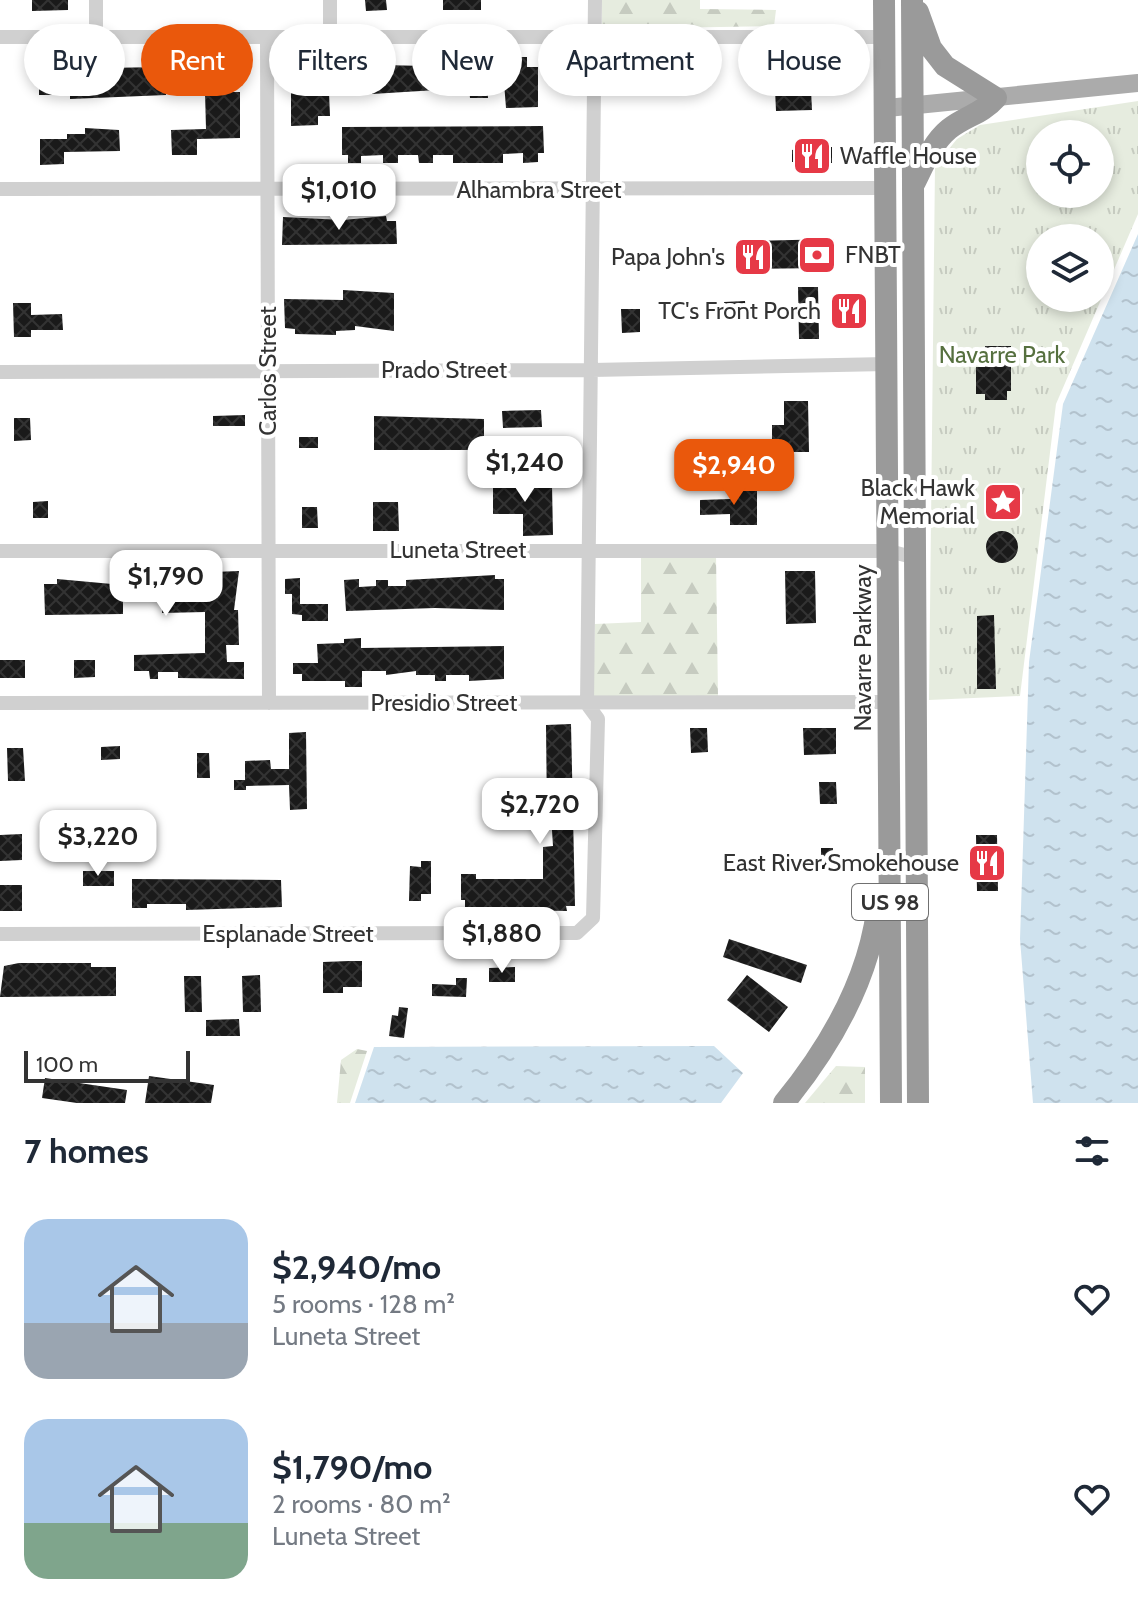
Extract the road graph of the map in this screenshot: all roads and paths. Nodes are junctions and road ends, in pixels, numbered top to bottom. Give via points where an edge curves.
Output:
1 (96, 0) edge
2 (330, 0) edge
3 (595, 0) edge
4 (884, 0) edge
5 (913, 0) edge
6 (96, 24) edge
7 (330, 24) edge
8 (596, 24) edge
9 (396, 36) edge
10 (0, 37) edge
11 (24, 37) edge
12 (125, 37) edge
13 (538, 37) edge
14 (722, 37) edge
15 (886, 37) junction
16 (267, 39) joint
17 (1138, 83) edge
18 (595, 96) edge
19 (996, 98) junction
20 (913, 105) junction
21 (887, 108) junction
22 (914, 183) junction
23 (886, 188) junction
24 (0, 189) edge
25 (594, 190) junction
26 (267, 191) junction
27 (887, 364) junction
28 (268, 369) junction
29 (592, 370) junction
30 (0, 372) edge
31 (590, 549) junction
32 (0, 551) edge
33 (269, 551) junction
34 (889, 551) junction
35 (916, 558) junction
36 (889, 702) junction
37 (0, 703) edge
38 (269, 703) junction
39 (587, 704) junction
40 (890, 830) junction
41 (0, 934) edge
42 (918, 1017) junction
43 (784, 1103) edge
44 (891, 1103) edge
45 (918, 1103) edge

1 - 6 street
2 - 7 street
3 - 8 street
4 - 15 highway, Navarre Parkway / US 98
5 - 19 highway via 937,57 951,72
5 - 20 highway, US 98
9 - 13 street
10 - 11 street
12 - 16 street
14 - 15 street
15 - 21 highway, Navarre Parkway / US 98
16 - 26 street, Carlos Street
17 - 19 main road
18 - 25 street
19 - 20 main road
19 - 22 highway via 984,112 942,135
20 - 21 main road
20 - 22 highway, US 98
21 - 23 highway, Navarre Parkway / US 98
22 - 35 highway, US 98
23 - 25 street, Alhambra Street
23 - 27 highway, Navarre Parkway / US 98
24 - 26 street, Alhambra Street
25 - 26 street, Alhambra Street
25 - 29 street
26 - 28 street, Carlos Street
27 - 29 street, Prado Street
27 - 34 highway, Navarre Parkway / US 98
28 - 29 street, Prado Street
28 - 30 street, Prado Street
28 - 33 street, Carlos Street
29 - 31 street
31 - 33 street, Luneta Street
31 - 34 street, Luneta Street
31 - 39 street
32 - 33 street, Luneta Street
33 - 38 street, Carlos Street
34 - 35 street, Luneta Street
34 - 36 highway, Navarre Parkway / US 98
35 - 42 highway, US 98
36 - 39 street, Presidio Street
36 - 40 highway, Navarre Parkway / US 98
36 - 43 highway via 878,734 879,889 869,949 836,1028
37 - 38 street, Presidio Street
38 - 39 street, Presidio Street
39 - 41 street, Esplanade Street via 598,719 596,871 593,918 577,933
40 - 42 highway via 903,883 904,997
40 - 44 highway, Navarre Parkway / US 98
42 - 45 highway, US 98

